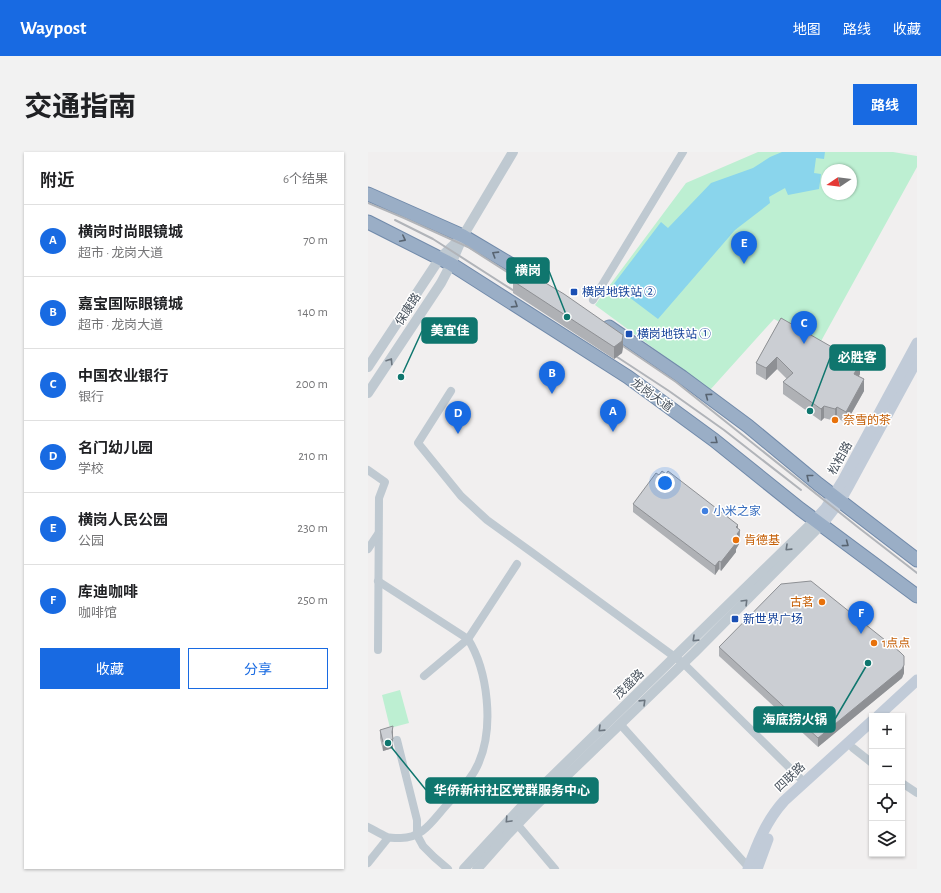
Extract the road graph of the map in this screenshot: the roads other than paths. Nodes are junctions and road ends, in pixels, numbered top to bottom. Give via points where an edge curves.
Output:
1 (513, 152) edge
2 (683, 152) edge
3 (368, 194) edge
4 (368, 222) edge
5 (464, 236) junction
6 (446, 261) junction
7 (542, 284) edge
8 (593, 300) dead end
9 (600, 321) edge
10 (917, 343) edge
11 (917, 360) edge
12 (368, 366) edge
13 (451, 391) dead end
14 (368, 393) edge
15 (368, 470) edge
16 (837, 498) junction
17 (818, 523) junction
18 (378, 533) junction
19 (368, 549) edge
20 (917, 560) edge
21 (517, 564) dead end
22 (378, 581) junction
23 (917, 596) edge
24 (468, 639) junction
25 (378, 650) dead end
26 (679, 660) junction
27 (424, 676) dead end
28 (917, 680) edge
29 (917, 690) edge
30 (881, 713) edge
31 (891, 713) edge
32 (620, 724) junction
33 (869, 724) edge
34 (869, 734) edge
35 (397, 740) dead end
36 (853, 748) junction
37 (869, 761) edge
38 (804, 782) junction
39 (905, 785) edge
40 (917, 793) edge
41 (517, 824) junction
42 (368, 827) edge
43 (417, 835) junction
44 (388, 838) junction
45 (368, 863) edge
46 (448, 869) edge
47 (464, 869) edge
48 (477, 869) edge
49 (555, 869) edge
50 (751, 869) edge

1 - 5 street, 保康路
2 - 8 street
3 - 5 highway
4 -> 6 highway, 龙岗大道
5 - 6 street, 保康路
7 -> 5 highway
6 - 12 street, 保康路
14 -> 6 street, 保康路 via 441,283
6 -> 17 highway, 龙岗大道 via 628,377 714,440
16 -> 9 highway via 748,426
10 - 16 main road, 松柏路
11 - 16 main road, 松柏路
13 - 26 street via 418,443 461,496 487,520
15 - 18 street via 385,482 379,498
16 - 17 main road, 松柏路
16 - 20 highway
17 -> 23 highway, 龙岗大道
17 - 26 street, 茂盛路
18 - 19 street
18 - 22 street
21 - 24 street
22 - 24 street
22 - 25 street
24 - 27 street
24 - 43 street via 474,649 484,682 487,729 484,748 471,777
32 -> 26 street, 茂盛路
26 - 38 street
26 -> 47 street, 茂盛路 via 525,803
28 - 30 main road
29 - 31 main road
32 - 41 street, 茂盛路
32 - 50 street
33 - 38 main road, 四联路
34 - 36 main road, 四联路
35 - 43 street via 417,820
36 - 37 street
36 - 50 main road, 四联路 via 786,808
38 - 50 main road, 四联路 via 768,821
39 - 40 street
41 - 48 street, 茂盛路
41 - 49 street
42 - 44 street
43 - 44 street
43 - 46 street via 423,846
44 - 45 street

